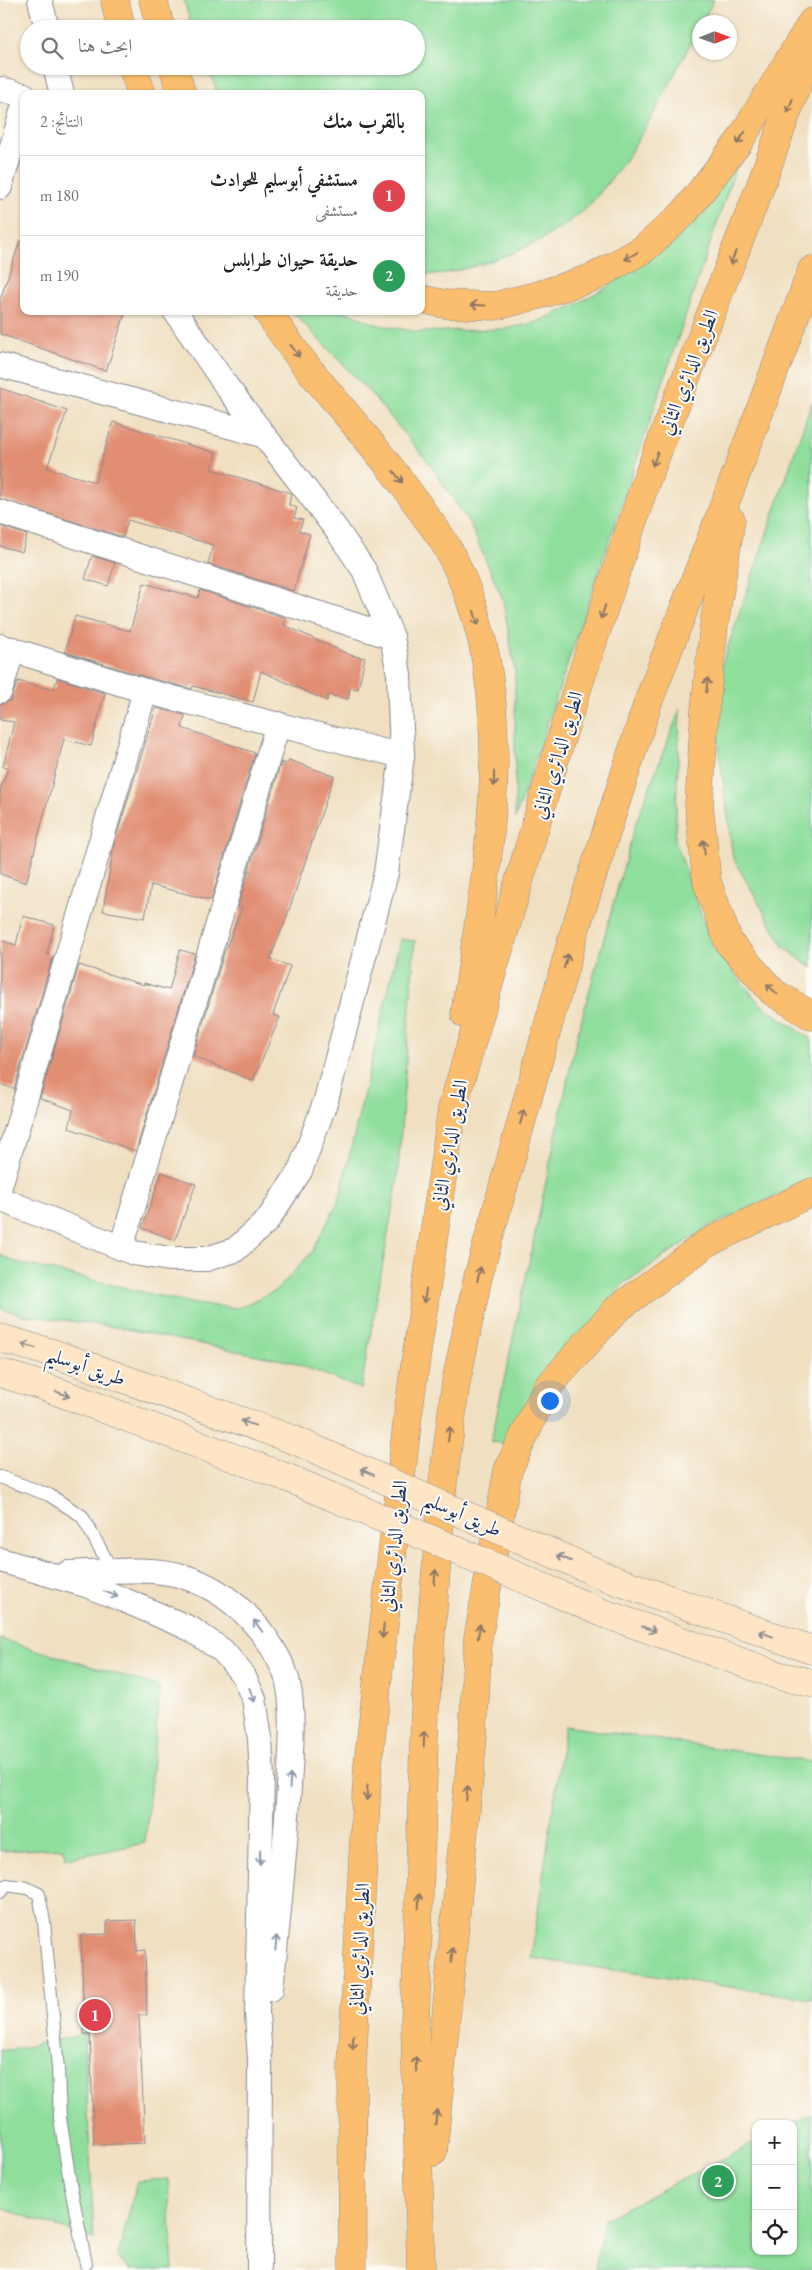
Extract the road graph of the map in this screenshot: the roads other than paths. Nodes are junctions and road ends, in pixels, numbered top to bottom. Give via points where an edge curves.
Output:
1 (40, 0) edge
2 (115, 0) edge
3 (153, 0) edge
4 (45, 20) edge
5 (119, 20) edge
6 (159, 20) edge
7 (812, 22) edge
8 (812, 44) edge
9 (57, 75) edge
10 (135, 75) edge
11 (176, 75) edge
12 (0, 89) edge
13 (61, 90) edge
14 (141, 90) edge
15 (181, 90) edge
16 (20, 94) edge
17 (20, 119) edge
18 (0, 187) edge
19 (812, 270) edge
20 (425, 300) edge
21 (179, 315) edge
22 (270, 315) edge
23 (0, 365) edge
24 (262, 435) junction
25 (740, 464) junction
26 (0, 512) edge
27 (392, 637) junction
28 (6, 647) edge
29 (0, 691) edge
30 (145, 691) junction
31 (278, 724) junction
32 (402, 756) junction
33 (812, 1016) edge
34 (452, 1109) junction
35 (0, 1186) edge
36 (812, 1192) edge
37 (0, 1199) edge
38 (121, 1248) junction
39 (0, 1338) edge
40 (0, 1373) edge
41 (0, 1477) edge
42 (0, 1560) edge
43 (113, 1572) junction
44 (48, 1574) junction
45 (812, 1650) edge
46 (812, 1683) edge
47 (0, 1892) edge
48 (260, 2060) junction
49 (86, 2264) dead end
50 (259, 2270) edge
51 (353, 2270) edge
52 (421, 2270) edge

1 - 4 street
2 - 5 highway
3 - 6 highway
7 -> 20 highway via 739,142 684,213 644,249 594,277 494,306
8 -> 34 highway, الطريق الدائري الثاني via 646,481 563,732
9 - 13 street
10 - 14 highway
11 - 15 highway
12 - 16 street
17 - 18 street
19 - 25 highway
21 - 24 street
22 -> 34 highway via 307,367 411,494 448,549 472,602 482,637 494,738 494,790
23 - 24 street
24 - 27 street via 364,570
33 -> 25 highway via 773,992 729,943 707,882 699,805 705,710 714,625
52 -> 25 highway via 415,2024 425,1709 443,1482 456,1382 478,1277 574,933 648,702
26 - 27 street
27 - 32 street via 399,674
28 - 29 street
28 - 30 street
30 - 31 street
30 - 35 street
31 - 32 street
31 - 38 street
32 - 38 street via 386,873 326,1100 300,1171 267,1221 235,1250 206,1259 169,1259
34 -> 51 highway, الطريق الدائري الثاني via 408,1406 368,1764 352,2065
52 -> 36 highway via 473,1735 478,1638 508,1470 546,1389 617,1309 707,1243
37 - 38 street
45 -> 39 main road, طريق أبوسليم, bridge via 609,1578 294,1440 54,1354
40 -> 46 main road, طريق أبوسليم, bridge via 288,1478 603,1613 780,1676
41 - 43 lane via 49,1495 82,1516
42 - 44 street
43 - 44 street
48 -> 43 street via 284,1873 291,1709 284,1671 267,1638 253,1620 205,1586 184,1576
44 -> 48 street via 90,1586 191,1629 223,1650 243,1675 254,1699 262,1778 257,2013
47 - 49 lane via 7,1885 27,1888 39,1894 60,2118
48 - 50 street

